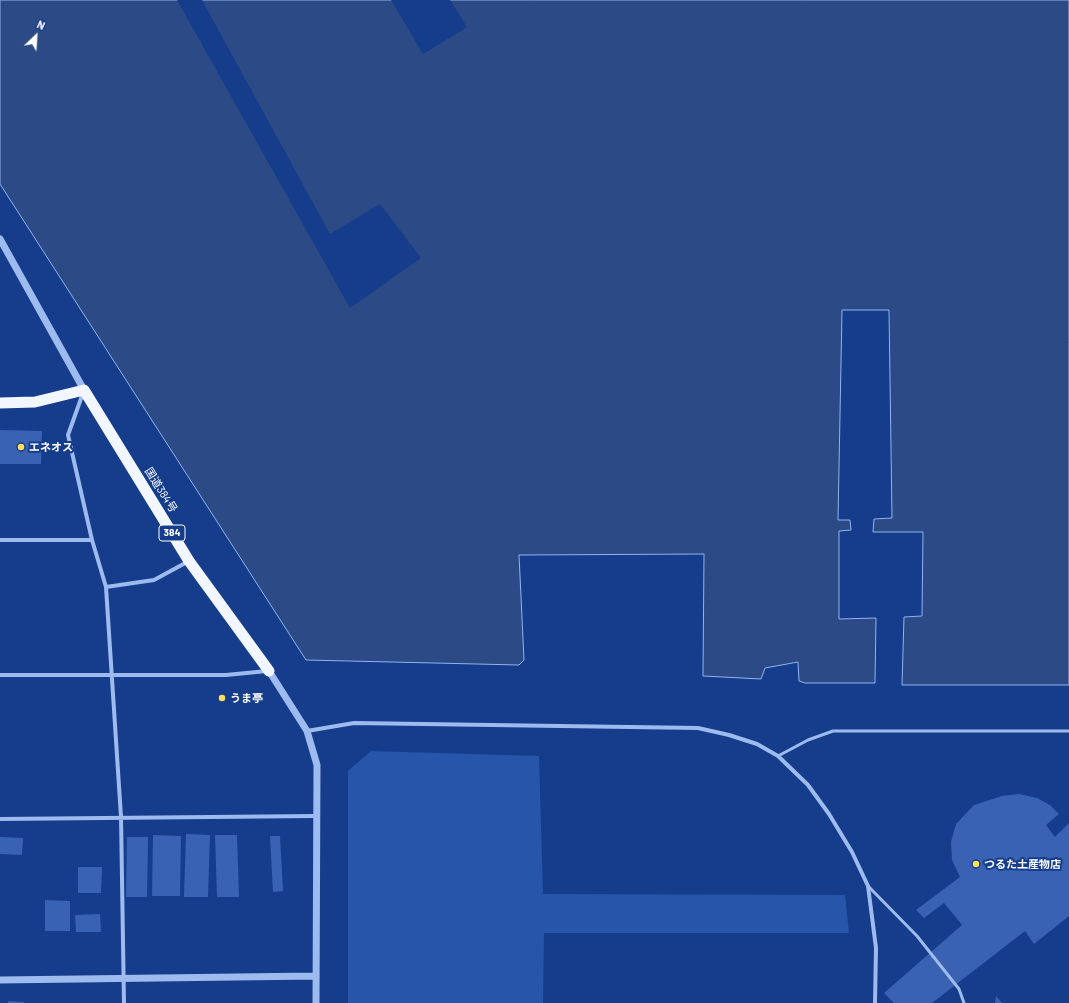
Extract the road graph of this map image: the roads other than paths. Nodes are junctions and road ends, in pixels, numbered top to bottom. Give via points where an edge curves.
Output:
1 (0, 239) edge
2 (84, 390) junction
3 (0, 403) edge
4 (0, 540) edge
5 (92, 540) junction
6 (189, 561) junction
7 (106, 587) junction
8 (268, 671) junction
9 (112, 674) junction
10 (0, 675) edge
11 (307, 731) junction
12 (1069, 732) edge
13 (778, 756) junction
14 (315, 816) junction
15 (121, 817) junction
16 (0, 819) edge
17 (868, 886) junction
18 (315, 976) junction
19 (125, 978) junction
20 (0, 980) edge
21 (124, 1003) edge
22 (316, 1003) edge
23 (875, 1003) edge
24 (964, 1003) edge

1 - 2 street
2 - 3 highway via 35,402
2 - 5 street via 68,435
2 - 6 highway, 国道384号 / 384
4 - 5 street
5 - 7 street
6 - 7 street via 154,580
6 - 8 highway, 国道384号 / 384
7 - 9 street
8 - 9 street via 226,675
8 - 11 street
9 - 10 street
9 - 15 street
11 - 13 street via 354,723 698,728 757,744
11 - 14 street via 317,765
12 - 13 lane via 833,731 808,740
13 - 17 street via 808,785 829,814 852,852
14 - 15 street
14 - 18 street
15 - 16 street
15 - 19 street
17 - 23 street via 876,948
17 - 24 lane via 917,936 959,988
18 - 19 street
18 - 22 street
19 - 20 street
19 - 21 street

